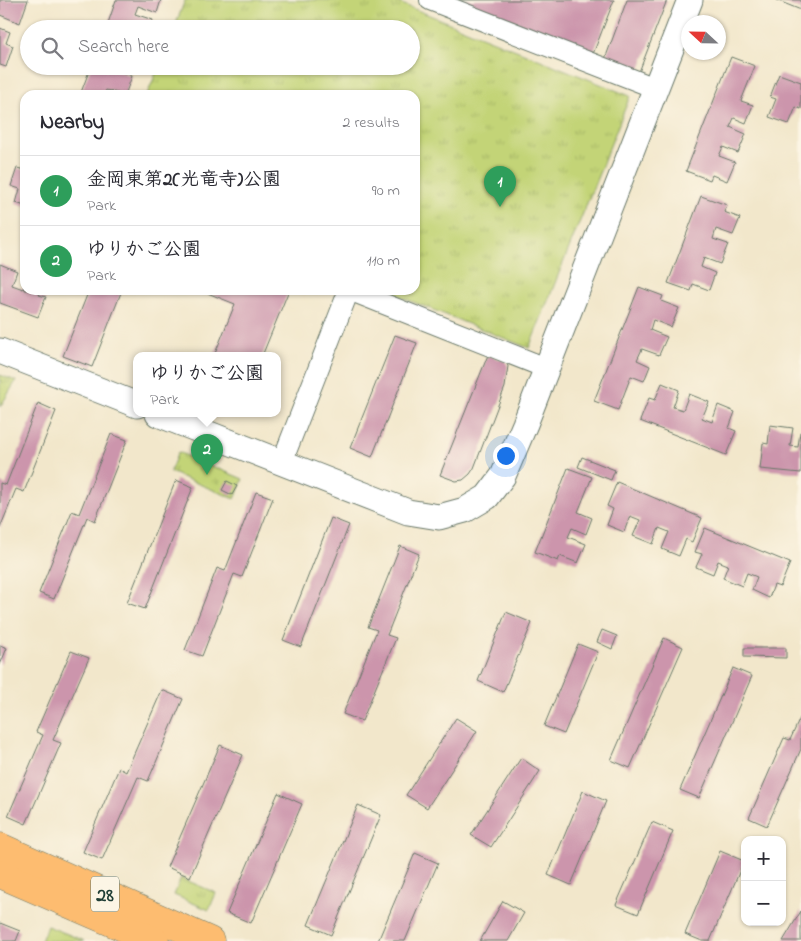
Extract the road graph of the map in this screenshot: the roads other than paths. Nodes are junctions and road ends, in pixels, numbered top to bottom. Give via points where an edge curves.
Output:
1 (430, 0) edge
2 (690, 0) edge
3 (655, 88) junction
4 (347, 295) edge
5 (362, 295) edge
6 (0, 352) edge
7 (546, 368) junction
8 (133, 403) edge
9 (166, 417) edge
10 (282, 462) junction
11 (0, 847) edge
12 (0, 874) edge
13 (156, 941) edge
14 (210, 941) edge

1 - 3 street
2 - 3 street
3 - 7 street
4 - 10 street
5 - 7 street
6 - 8 street
7 - 10 street via 503,476 487,497 465,510 439,517 408,512
9 - 10 street
11 - 14 main road, 28
12 - 13 main road, 28

